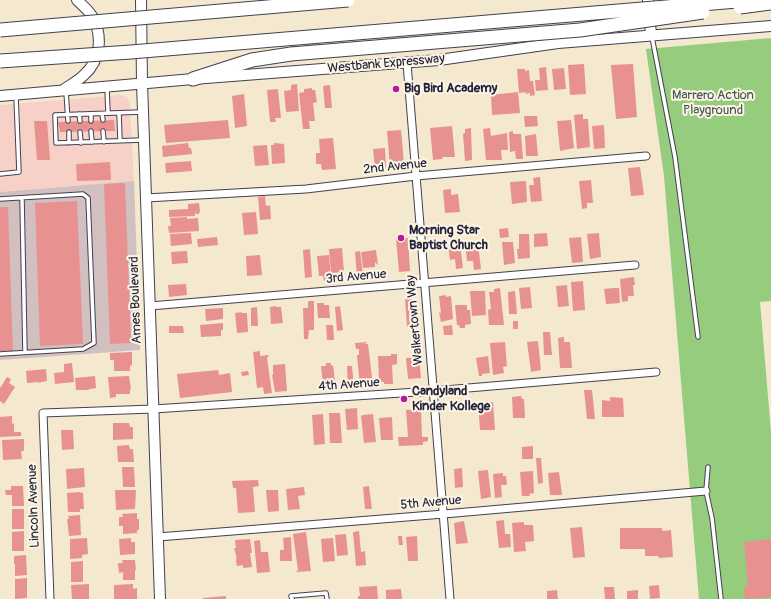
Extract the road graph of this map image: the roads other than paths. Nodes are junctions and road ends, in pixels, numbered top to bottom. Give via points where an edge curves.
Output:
1 (77, 0) edge
2 (141, 0) edge
3 (348, 0) edge
4 (648, 0) edge
5 (749, 0) edge
6 (771, 2) edge
7 (771, 26) edge
8 (0, 30) edge
9 (651, 35) junction
10 (0, 61) edge
11 (407, 63) junction
12 (193, 79) junction
13 (142, 83) junction
14 (107, 86) junction
15 (64, 91) junction
16 (16, 95) junction
17 (0, 96) edge
18 (143, 112) junction
19 (108, 113) junction
20 (119, 113) junction
21 (79, 114) junction
22 (91, 114) junction
23 (102, 114) junction
24 (68, 115) junction
25 (103, 120) dead end
26 (68, 121) dead end
27 (80, 121) dead end
28 (91, 121) dead end
29 (92, 131) dead end
30 (103, 131) dead end
31 (69, 132) dead end
32 (80, 132) dead end
33 (144, 140) junction
34 (120, 141) junction
35 (80, 142) junction
36 (92, 142) junction
37 (104, 142) junction
38 (69, 143) junction
39 (646, 156) dead end
40 (0, 174) edge
41 (416, 176) junction
42 (22, 198) junction
43 (146, 198) junction
44 (0, 199) edge
45 (635, 265) dead end
46 (424, 283) junction
47 (150, 306) junction
48 (698, 337) dead end
49 (25, 352) junction
50 (0, 354) edge
51 (656, 372) dead end
52 (433, 391) junction
53 (153, 409) junction
54 (43, 413) joint
55 (708, 467) dead end
56 (706, 491) junction
57 (444, 514) junction
58 (158, 537) junction
59 (313, 594) junction
60 (292, 598) edge
61 (50, 599) edge
62 (160, 599) edge
63 (313, 599) edge
64 (327, 599) edge
65 (450, 599) edge
66 (720, 599) edge

1 - 15 main road via 91,14 98,30 99,45 95,61 84,75
2 - 13 main road, Ames Boulevard
3 - 8 highway, bridge
4 - 9 main road
5 - 10 highway, bridge
6 - 12 highway, bridge via 580,30 291,54 252,60
7 - 9 main road, Westbank Expressway
9 - 11 main road, Westbank Expressway via 558,43
9 - 48 lane via 675,157
11 - 12 main road, Westbank Expressway
11 - 41 street, Walkertown Way
12 - 13 main road, Westbank Expressway
13 - 14 main road, Westbank Expressway
13 - 18 main road, Ames Boulevard
14 - 15 main road, Westbank Expressway
14 - 19 lane
15 - 16 main road, Westbank Expressway
15 - 24 lane
16 - 17 main road, Westbank Expressway
16 - 40 lane via 19,172
18 - 20 lane
18 - 33 main road, Ames Boulevard
19 - 20 lane
19 - 23 lane
20 - 34 lane
21 - 22 lane
21 - 24 lane
21 - 27 lane
22 - 23 lane
22 - 28 lane
23 - 25 lane
24 - 26 lane
24 - 38 lane via 55,115 56,143
29 - 36 lane
30 - 37 lane
31 - 38 lane
32 - 35 lane
33 - 34 lane
33 - 43 main road, Ames Boulevard
34 - 37 lane
35 - 36 lane
35 - 38 lane
36 - 37 lane
39 - 41 street, 2nd Avenue
41 - 43 street, 2nd Avenue via 306,189
41 - 46 street, Walkertown Way
42 - 44 lane
42 - 49 lane
42 - 49 lane via 83,194 88,198 94,342 83,349
43 - 47 main road, Ames Boulevard
45 - 46 street, 3rd Avenue
46 - 47 street, 3rd Avenue
46 - 52 street, Walkertown Way
47 - 53 main road, Ames Boulevard
49 - 50 lane
51 - 52 street, 4th Avenue
52 - 53 street, 4th Avenue
52 - 57 street, Walkertown Way
53 - 54 street, 4th Avenue
53 - 58 main road, Ames Boulevard
54 - 61 street, Lincoln Avenue
55 - 56 lane
56 - 57 street, 5th Avenue
56 - 66 lane via 712,518
57 - 58 street, 5th Avenue
57 - 65 street, Walkertown Way
58 - 62 main road, Ames Boulevard
59 - 60 lane
59 - 63 lane
59 - 64 lane via 326,593

